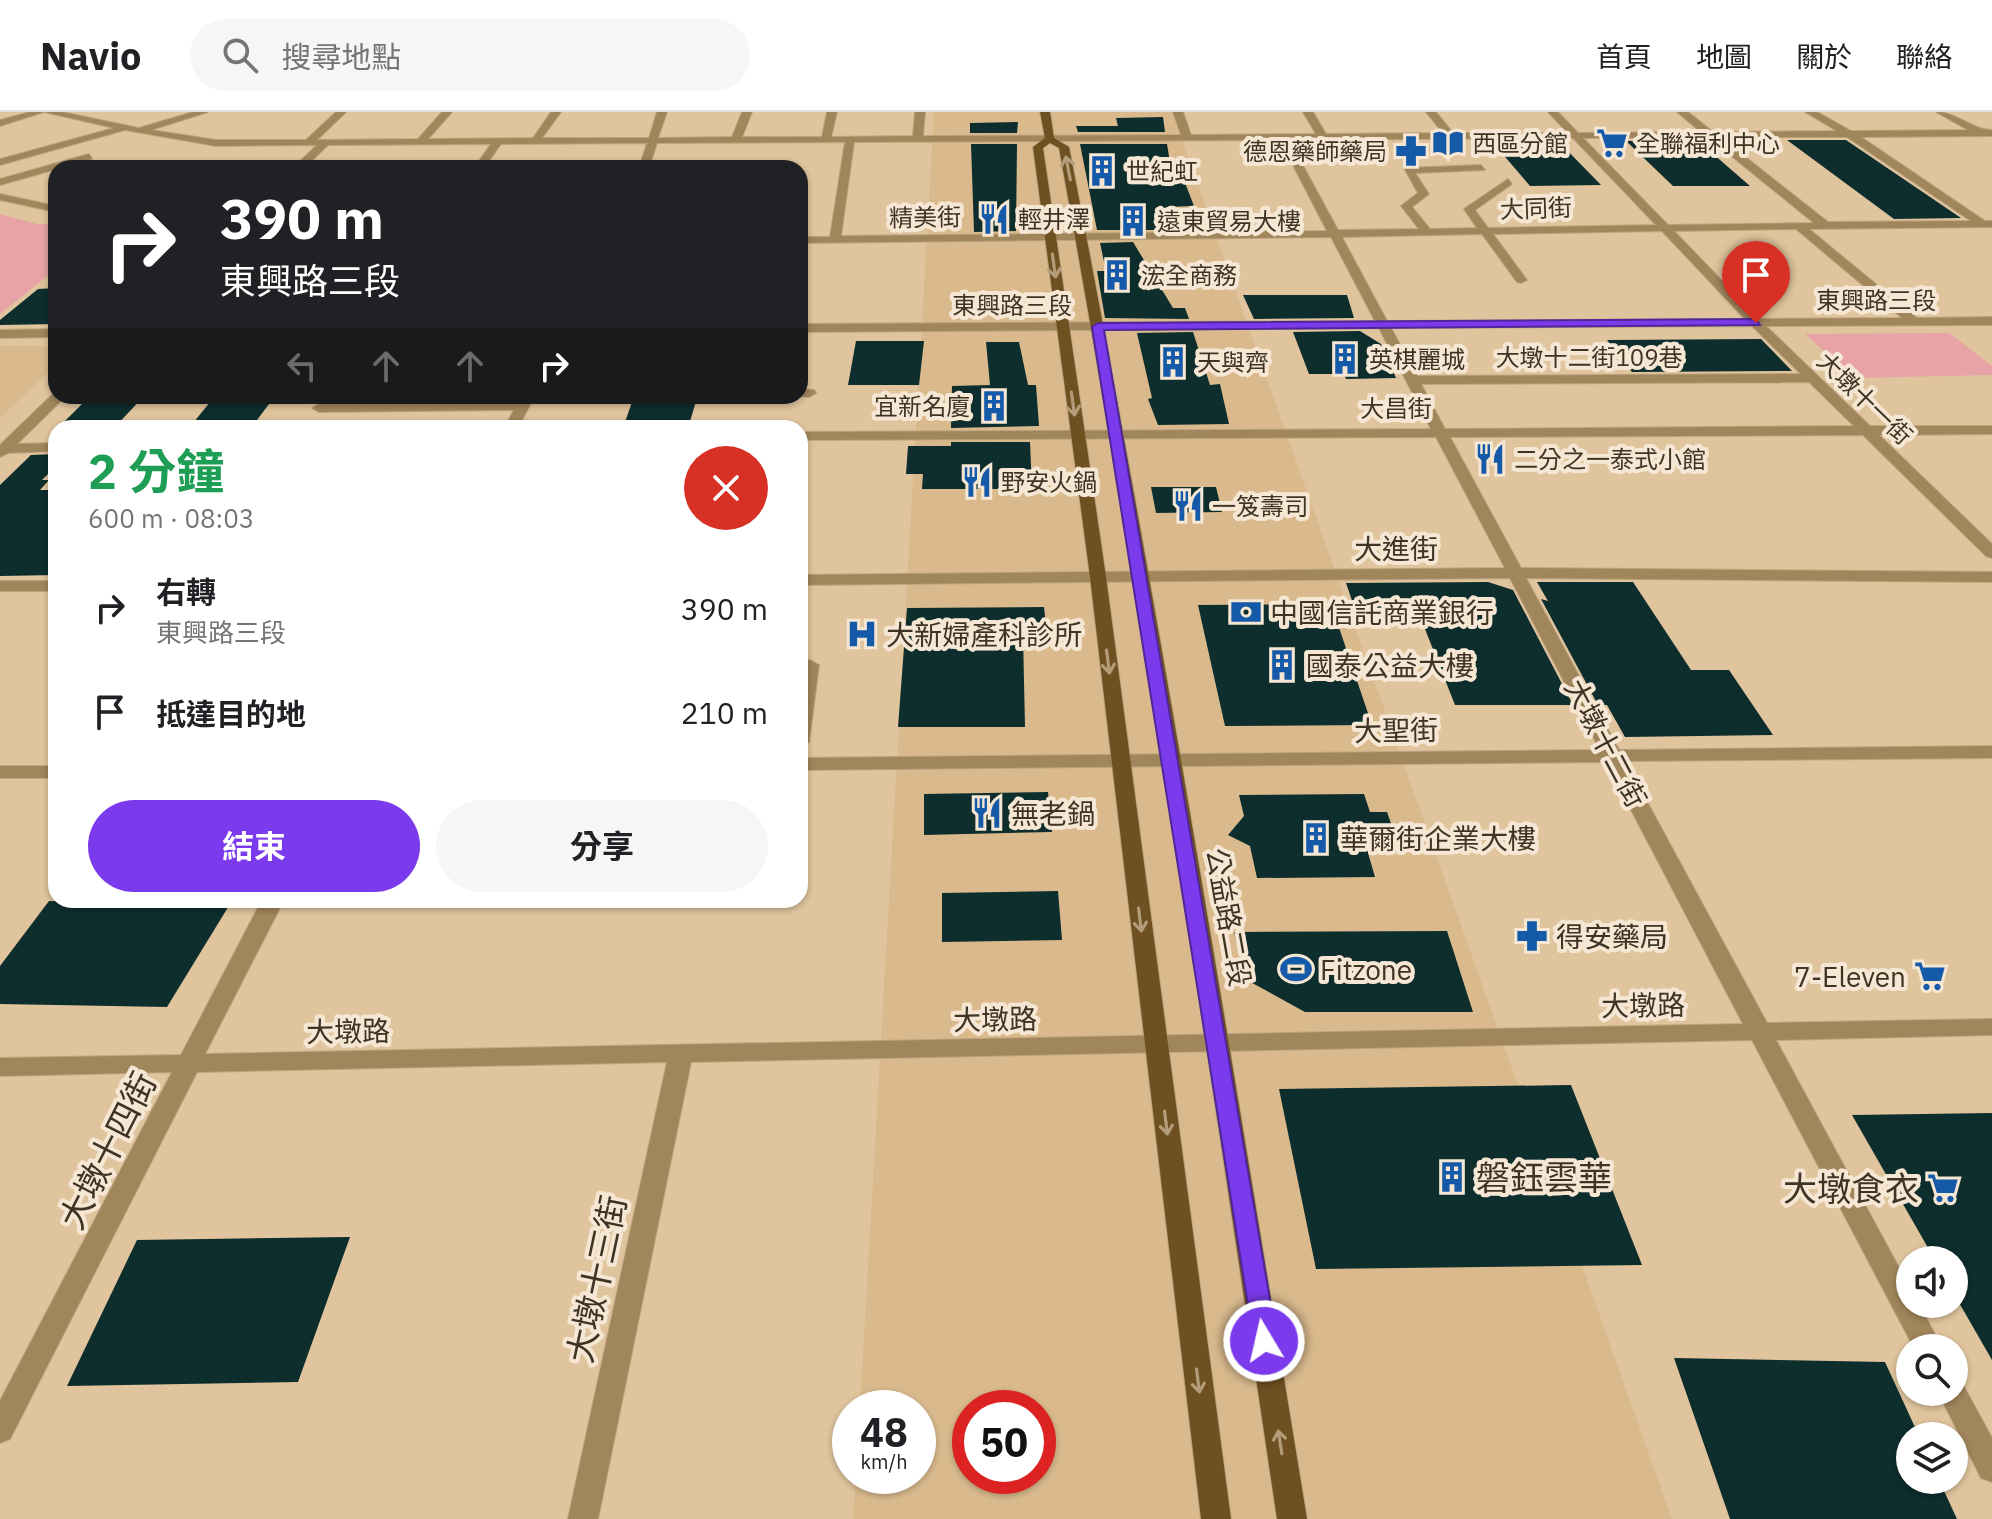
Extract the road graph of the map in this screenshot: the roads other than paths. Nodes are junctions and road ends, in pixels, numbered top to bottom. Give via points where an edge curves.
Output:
1 (40, 112) edge
2 (49, 112) edge
3 (203, 112) edge
4 (341, 112) edge
5 (447, 112) edge
6 (556, 112) edge
7 (662, 112) edge
8 (747, 112) edge
9 (832, 112) edge
10 (920, 112) edge
11 (1045, 112) edge
12 (1178, 112) edge
13 (1308, 112) edge
14 (1431, 112) edge
15 (1553, 112) edge
16 (1682, 112) edge
17 (1810, 112) edge
18 (1941, 112) edge
19 (0, 123) edge
20 (124, 128) junction
21 (139, 130) junction
22 (1846, 133) junction
23 (1986, 133) edge
24 (1710, 136) junction
25 (1283, 137) junction
26 (1323, 137) junction
27 (1451, 137) junction
28 (1574, 137) junction
29 (1187, 138) junction
30 (850, 139) junction
31 (918, 139) junction
32 (1050, 139) junction
33 (1992, 139) edge
34 (736, 140) junction
35 (826, 140) junction
36 (653, 141) junction
37 (420, 142) junction
38 (498, 142) junction
39 (535, 142) junction
40 (308, 143) junction
41 (325, 143) junction
42 (89, 157) dead end
43 (78, 160) edge
44 (307, 160) edge
45 (485, 160) edge
46 (647, 160) edge
47 (0, 162) edge
48 (1481, 168) dead end
49 (48, 169) edge
50 (0, 182) edge
51 (1508, 182) dead end
52 (0, 197) edge
53 (48, 207) edge
54 (1797, 225) junction
55 (1824, 225) junction
56 (1661, 226) junction
57 (1989, 226) edge
58 (1485, 232) junction
59 (1428, 234) junction
60 (1336, 236) junction
61 (1050, 238) junction
62 (1082, 238) junction
63 (808, 240) edge
64 (835, 240) junction
65 (1521, 280) dead end
66 (1992, 321) edge
67 (1915, 322) junction
68 (1756, 323) junction
69 (1384, 325) junction
70 (1063, 327) junction
71 (1098, 327) junction
72 (808, 328) edge
73 (48, 333) edge
74 (0, 334) edge
75 (1814, 378) junction
76 (1413, 380) junction
77 (51, 404) edge
78 (422, 404) edge
79 (319, 408) dead end
80 (1439, 430) junction
81 (1867, 430) junction
82 (1992, 430) edge
83 (1077, 433) junction
84 (1113, 433) junction
85 (808, 436) edge
86 (48, 448) edge
87 (2, 451) edge
88 (1992, 553) edge
89 (1516, 573) junction
90 (1138, 576) junction
91 (1098, 577) junction
92 (1992, 577) edge
93 (808, 580) edge
94 (0, 586) edge
95 (48, 586) edge
96 (810, 665) dead end
97 (808, 680) edge
98 (1992, 752) edge
99 (1613, 756) junction
100 (1169, 760) junction
101 (1120, 761) junction
102 (808, 764) edge
103 (0, 772) edge
104 (48, 772) edge
105 (269, 908) edge
106 (1992, 1027) edge
107 (1760, 1032) junction
108 (1218, 1045) junction
109 (1156, 1046) junction
110 (680, 1055) junction
111 (191, 1063) junction
112 (0, 1067) edge
113 (1921, 1334) edge
114 (1959, 1406) edge
115 (0, 1430) edge
116 (1992, 1468) edge
117 (583, 1519) edge
118 (1216, 1519) edge
119 (1292, 1519) edge

1 - 19 street
2 - 20 street
3 - 21 street
4 - 40 street
5 - 37 street
6 - 39 street
7 - 36 street via 650,135
8 - 34 street
9 - 35 street
10 - 31 street
11 - 32 main road
12 - 29 street
13 - 26 street
14 - 27 street
15 - 28 street, 大墩十一街
16 - 24 street
17 - 22 street
18 - 23 street
20 - 21 street
20 - 47 street
21 - 40 street via 199,142
22 - 23 street
22 - 24 street
22 - 57 street
23 - 33 street
24 - 28 street
24 - 55 street
25 - 26 street
25 - 29 street
25 - 60 street, 大墩十二街
26 - 27 street
27 - 28 street
28 - 56 street, 大墩十一街
29 - 32 street
30 - 31 street
30 - 35 street
30 - 64 street
31 - 32 street
32 - 61 main road via 1038,147
62 -> 32 main road, 公益路二段 via 1064,147
34 - 35 street
34 - 36 street
36 - 39 street
36 - 46 street
37 - 38 street
37 - 41 street
38 - 39 street
38 - 45 street
40 - 41 street
41 - 44 street
42 - 43 street
48 - 59 street via 1408,170 1424,194 1406,206
49 - 50 street
51 - 58 street via 1469,209
52 - 53 street
54 - 55 street, 大同街
54 - 56 street, 大同街
54 - 67 street
55 - 57 street, 大同街
56 - 58 street, 大同街
56 - 68 street, 大墩十一街
58 - 59 street, 大同街
58 - 65 street
59 - 60 street, 大同街
60 - 62 street, 大同街
60 - 69 street, 大墩十二街
61 - 62 street, 精美街
61 - 64 street, 精美街
61 -> 70 main road
62 - 71 main road, 公益路二段
63 - 64 street, 精美街
66 - 67 street, 東興路三段
67 - 68 street, 東興路三段
68 - 69 street, 東興路三段
68 - 75 street, 大墩十一街
69 - 71 street, 東興路三段
69 - 76 street, 大墩十二街
70 - 71 street, 東興路三段
70 - 72 street, 東興路三段
70 -> 83 main road
71 - 84 main road, 公益路二段
73 - 74 street
75 - 76 street, 大墩十二街109巷
75 - 81 street, 大墩十一街
76 - 80 street, 大墩十二街
77 - 87 street
78 - 79 street
80 - 81 street, 大昌街
80 - 84 street, 大昌街
80 - 89 street, 大墩十二街
81 - 82 street, 大昌街
81 - 88 street, 大墩十一街
83 - 84 street, 大昌街
83 - 85 street, 大昌街
83 - 91 main road
84 - 90 main road, 公益路二段
86 - 87 street
89 - 90 street, 大進街
89 - 92 street, 大進街
89 - 99 street, 大墩十二街
90 - 91 street, 大進街
90 - 100 main road, 公益路二段
91 - 93 street, 大進街
91 -> 101 main road
94 - 95 street
96 - 97 street
98 - 99 street, 大聖街
99 - 100 street, 大聖街
99 - 107 street, 大墩十二街
100 - 101 street, 大聖街
100 - 108 main road, 公益路二段
101 - 102 street, 大聖街
101 -> 109 main road
103 - 104 street
105 - 111 street, 大墩十四街
106 - 107 street, 大墩路
107 - 108 street, 大墩路
107 - 113 street, 大墩十二街
108 - 109 street, 大墩路
119 -> 108 main road, 公益路二段
109 - 110 street, 大墩路
109 -> 118 main road
110 - 111 street, 大墩路
110 - 117 street, 大墩十三街
111 - 112 street, 大墩路
111 - 115 street, 大墩十四街
114 - 116 street

